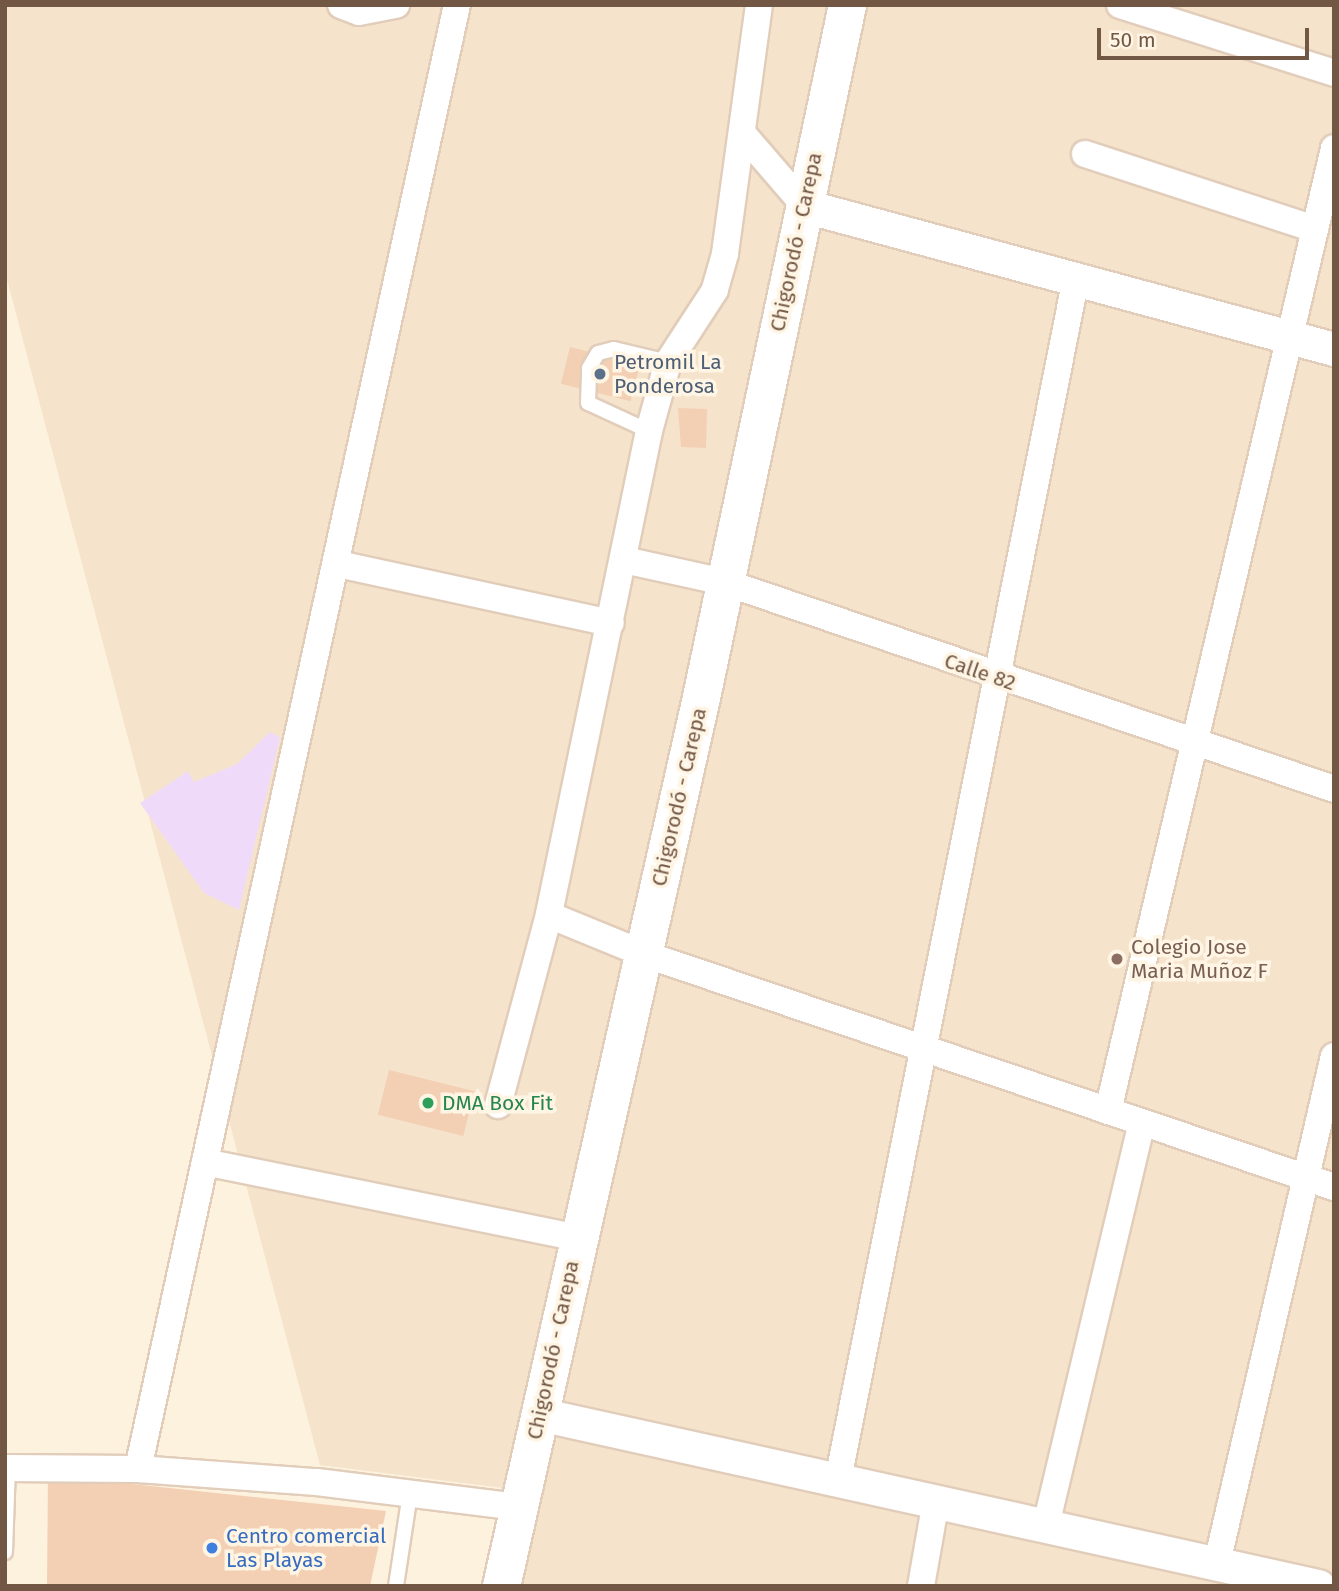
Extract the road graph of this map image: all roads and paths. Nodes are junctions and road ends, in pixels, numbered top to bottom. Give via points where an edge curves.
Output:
1 (341, 5) edge
2 (396, 5) edge
3 (457, 5) edge
4 (759, 5) edge
5 (847, 5) edge
6 (1120, 5) edge
7 (1334, 73) edge
8 (742, 133) junction
9 (1334, 148) edge
10 (1085, 154) dead end
11 (805, 206) junction
12 (1315, 229) junction
13 (1075, 283) junction
14 (1289, 340) junction
15 (1334, 349) edge
16 (668, 362) junction
17 (649, 431) junction
18 (624, 560) junction
19 (338, 564) junction
20 (724, 582) junction
21 (611, 623) junction
22 (995, 678) junction
23 (1194, 743) junction
24 (1334, 789) edge
25 (549, 915) junction
26 (644, 954) junction
27 (922, 1048) junction
28 (1334, 1056) edge
29 (498, 1105) dead end
30 (1108, 1111) junction
31 (1142, 1123) junction
32 (205, 1162) junction
33 (1306, 1178) junction
34 (1334, 1187) edge
35 (578, 1238) junction
36 (539, 1415) junction
37 (6, 1468) edge
38 (138, 1469) junction
39 (838, 1480) junction
40 (410, 1493) junction
41 (936, 1501) junction
42 (519, 1507) junction
43 (1046, 1525) junction
44 (5, 1552) edge
45 (1217, 1563) junction
46 (396, 1586) edge
47 (501, 1586) edge
48 (921, 1586) edge
49 (1318, 1586) edge

1 - 2 street via 359,12
3 - 19 street
4 - 8 street
5 - 11 main road, Chigorodó - Carepa
6 - 7 street
8 - 11 street
8 - 16 street via 715,290
9 - 12 street
10 - 12 street
11 - 13 street
11 - 20 main road, Chigorodó - Carepa
12 - 14 street
13 - 14 street
13 - 22 street
14 - 15 street
14 - 23 street
16 - 17 street
16 - 17 lane via 614,349 598,353 589,368 588,403
17 - 18 street
18 - 20 street, Calle 82
18 - 21 street
19 - 21 street
19 - 32 street
20 - 22 street, Calle 82
20 - 26 main road, Chigorodó - Carepa
21 - 25 street
22 - 23 street, Calle 82
22 - 27 street
23 - 24 street, Calle 82
23 - 30 street
25 - 26 street
25 - 29 street
26 - 27 street
26 - 35 main road, Chigorodó - Carepa
27 - 30 street
27 - 39 street
28 - 33 street
30 - 31 street
31 - 33 street
31 - 43 street
32 - 35 street
32 - 38 street
33 - 34 street
33 - 45 street
35 - 36 main road, Chigorodó - Carepa
36 - 39 street
36 - 42 main road, Chigorodó - Carepa
37 - 38 street
37 - 44 lane
38 - 40 street
39 - 41 street
40 - 42 street
40 - 46 lane
41 - 43 street
41 - 48 street
42 - 47 main road, Chigorodó - Carepa
43 - 45 street
45 - 49 street

